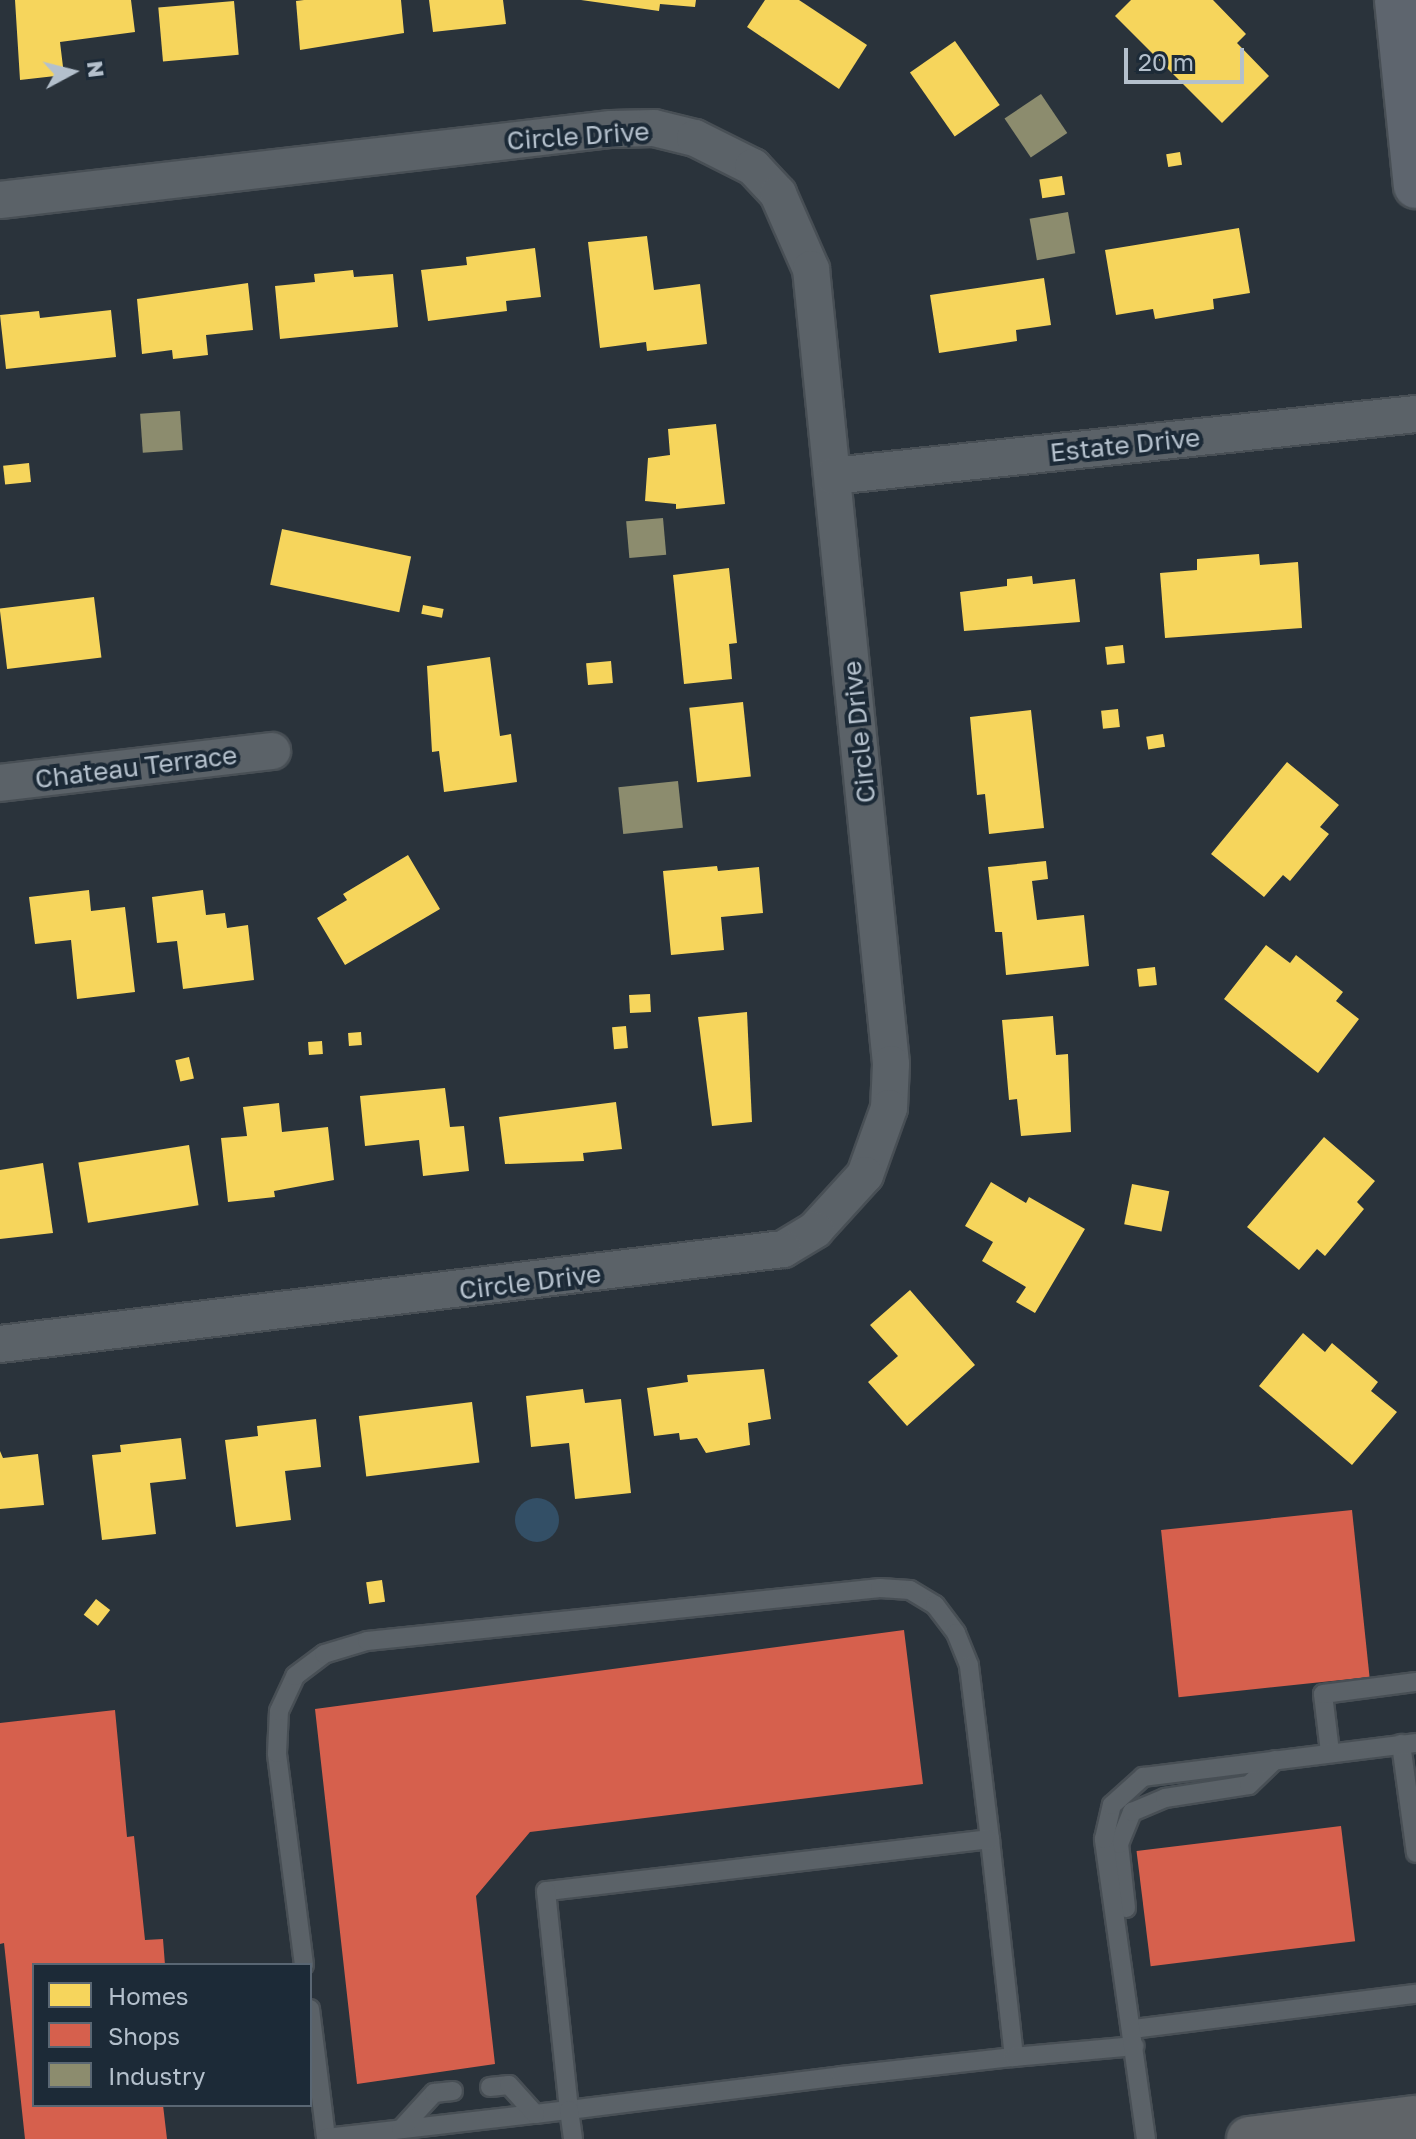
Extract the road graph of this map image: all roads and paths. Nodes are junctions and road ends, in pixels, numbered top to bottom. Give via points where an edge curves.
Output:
1 (1397, 0) edge
2 (1416, 186) edge
3 (0, 200) edge
4 (1416, 414) edge
5 (833, 476) junction
6 (272, 751) dead end
7 (0, 783) edge
8 (0, 1344) edge
9 (1416, 1682) edge
10 (1409, 1743) edge
11 (1330, 1752) junction
12 (1275, 1760) junction
13 (990, 1839) junction
14 (1416, 1853) edge
15 (304, 1963) edge
16 (1126, 1985) junction
17 (1416, 1994) edge
18 (312, 2025) edge
19 (1134, 2038) junction
20 (1014, 2057) junction
21 (490, 2087) dead end
22 (453, 2091) dead end
23 (569, 2110) junction
24 (535, 2114) junction
25 (1416, 2118) edge
26 (401, 2129) junction
27 (573, 2139) edge
28 (1146, 2139) edge
29 (1249, 2139) edge

1 - 2 main road
3 - 5 street, Circle Drive via 611,129 654,128 695,138 753,167 778,194 797,231 811,269
4 - 5 street, Estate Drive
5 - 8 street, Circle Drive via 891,1064 889,1108 879,1141 865,1175 843,1205 783,1249 745,1257
6 - 7 street, Chateau Terrace
9 - 11 lane via 1323,1694
10 - 11 lane
10 - 14 lane
11 - 12 lane
12 - 16 lane via 1249,1785 1145,1804 1123,1825 1119,1844 1133,1974
12 - 16 lane via 1143,1777 1112,1805 1104,1839
13 - 15 lane via 969,1666 956,1633 935,1605 910,1590 880,1588 367,1641 324,1654 295,1676 279,1711 277,1753
13 - 20 lane
13 - 23 lane via 546,1891
16 - 19 lane
17 - 19 lane
18 - 26 lane via 326,2138
19 - 20 lane
19 - 28 lane
20 - 23 lane
21 - 24 lane via 509,2085
22 - 26 lane via 434,2093
23 - 24 lane
23 - 27 lane
24 - 26 lane
25 - 29 highway

